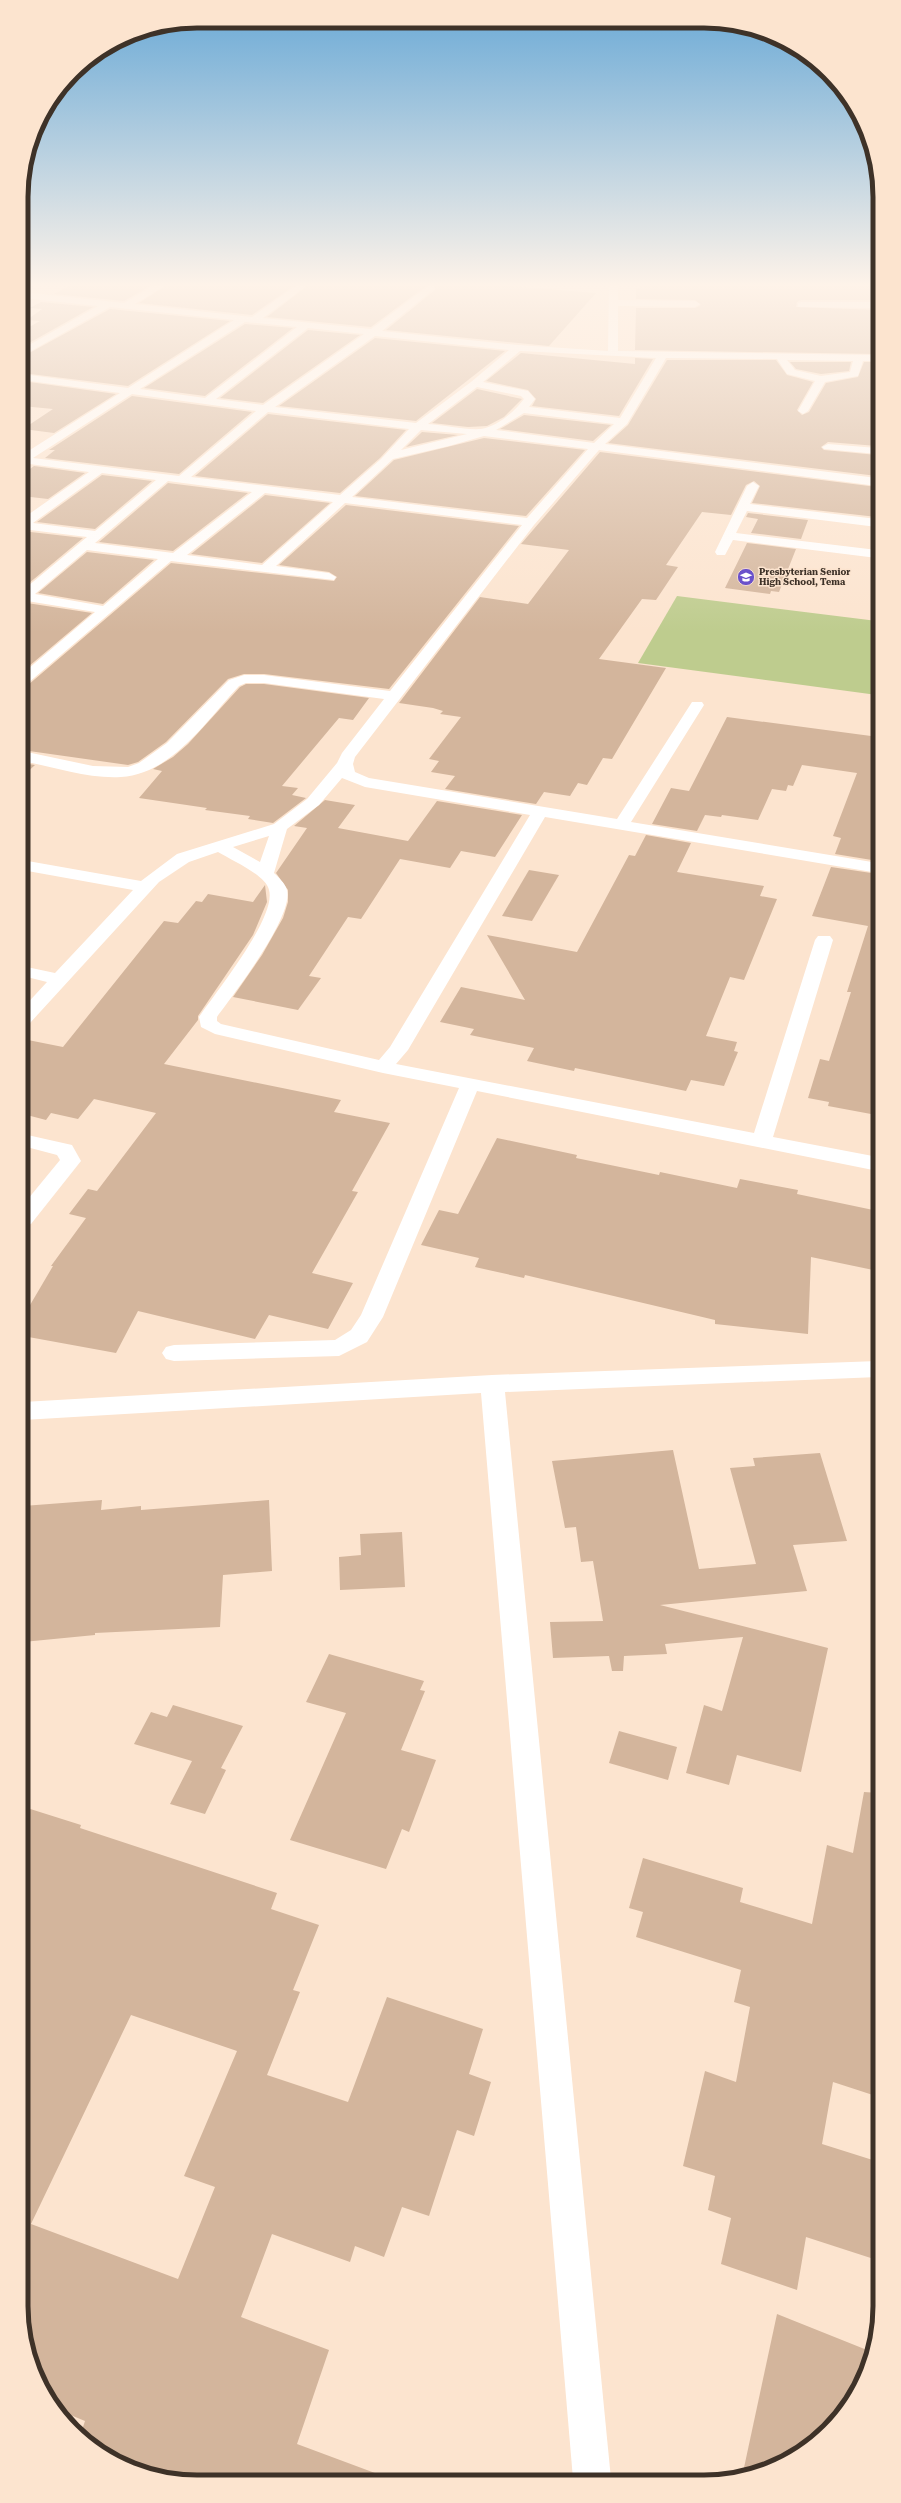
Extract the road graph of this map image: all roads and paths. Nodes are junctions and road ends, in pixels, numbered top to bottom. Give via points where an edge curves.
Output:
1 (117, 400) edge
2 (208, 400) edge
3 (278, 400) edge
4 (454, 400) edge
5 (530, 400) edge
6 (636, 400) edge
7 (810, 400) edge
8 (265, 409) junction
9 (524, 410) junction
10 (804, 411) dead end
11 (623, 422) junction
12 (418, 426) junction
13 (482, 432) junction
14 (596, 447) junction
15 (828, 447) dead end
16 (873, 451) edge
17 (28, 456) edge
18 (390, 456) junction
19 (28, 461) edge
20 (98, 471) junction
21 (164, 478) junction
22 (181, 480) junction
23 (873, 482) edge
24 (753, 486) dead end
25 (262, 490) junction
26 (344, 499) junction
27 (744, 507) junction
28 (28, 521) edge
29 (530, 522) junction
30 (873, 523) edge
31 (28, 526) edge
32 (98, 535) junction
33 (729, 536) junction
34 (85, 546) junction
35 (721, 552) dead end
36 (873, 554) edge
37 (172, 557) junction
38 (265, 569) junction
39 (329, 577) dead end
40 (28, 592) edge
41 (28, 597) edge
42 (105, 610) junction
43 (28, 676) edge
44 (393, 696) junction
45 (697, 705) dead end
46 (28, 757) edge
47 (345, 764) junction
48 (540, 812) junction
49 (621, 825) junction
50 (280, 827) junction
51 (220, 846) junction
52 (29, 866) edge
53 (873, 867) edge
54 (265, 874) junction
55 (145, 887) junction
56 (824, 940) dead end
57 (28, 972) edge
58 (60, 980) junction
59 (28, 1014) edge
60 (382, 1067) junction
61 (470, 1085) junction
62 (28, 1141) edge
63 (762, 1142) junction
64 (873, 1163) edge
65 (28, 1213) edge
66 (174, 1353) dead end
67 (873, 1369) edge
68 (492, 1384) junction
69 (28, 1411) edge
70 (592, 2475) edge

1 - 17 street
2 - 8 street
3 - 8 street
4 - 12 street
5 - 9 street
6 - 11 street
7 - 10 street
8 - 12 street
8 - 22 street
9 - 11 street
9 - 13 street
11 - 14 street
12 - 13 street
12 - 18 street
13 - 14 street
13 - 18 street via 438,446
14 - 23 street
14 - 29 street
15 - 16 street
18 - 26 street
19 - 20 street
20 - 21 street
20 - 28 street
21 - 22 street
21 - 32 street
22 - 25 street
24 - 27 street
25 - 26 street
25 - 37 street
26 - 29 street
26 - 38 street
27 - 30 street
27 - 33 street
29 - 44 street
31 - 32 street
32 - 34 street
33 - 35 street
33 - 36 street
34 - 37 street
34 - 40 street
37 - 38 street
37 - 42 street
38 - 39 street
41 - 42 street
42 - 43 street
44 - 46 street via 264,679 244,679 234,683 163,755 130,772 104,771
44 - 47 street via 347,756
45 - 49 street
47 - 48 street via 348,775 365,782
47 - 50 street via 313,802
48 - 49 street
48 - 60 street via 398,1050
49 - 53 street
50 - 51 street
50 - 54 street
51 - 54 street
51 - 55 street via 183,858 153,878
52 - 55 street
54 - 60 street via 278,889 279,901 260,944 208,1017 208,1023 215,1028
55 - 58 street
56 - 63 street
57 - 58 street
58 - 59 street
60 - 61 street
61 - 63 street
61 - 66 street via 372,1317 359,1336 339,1348
62 - 65 street via 65,1150 71,1162
63 - 64 street
67 - 68 street
68 - 69 street
68 - 70 street

